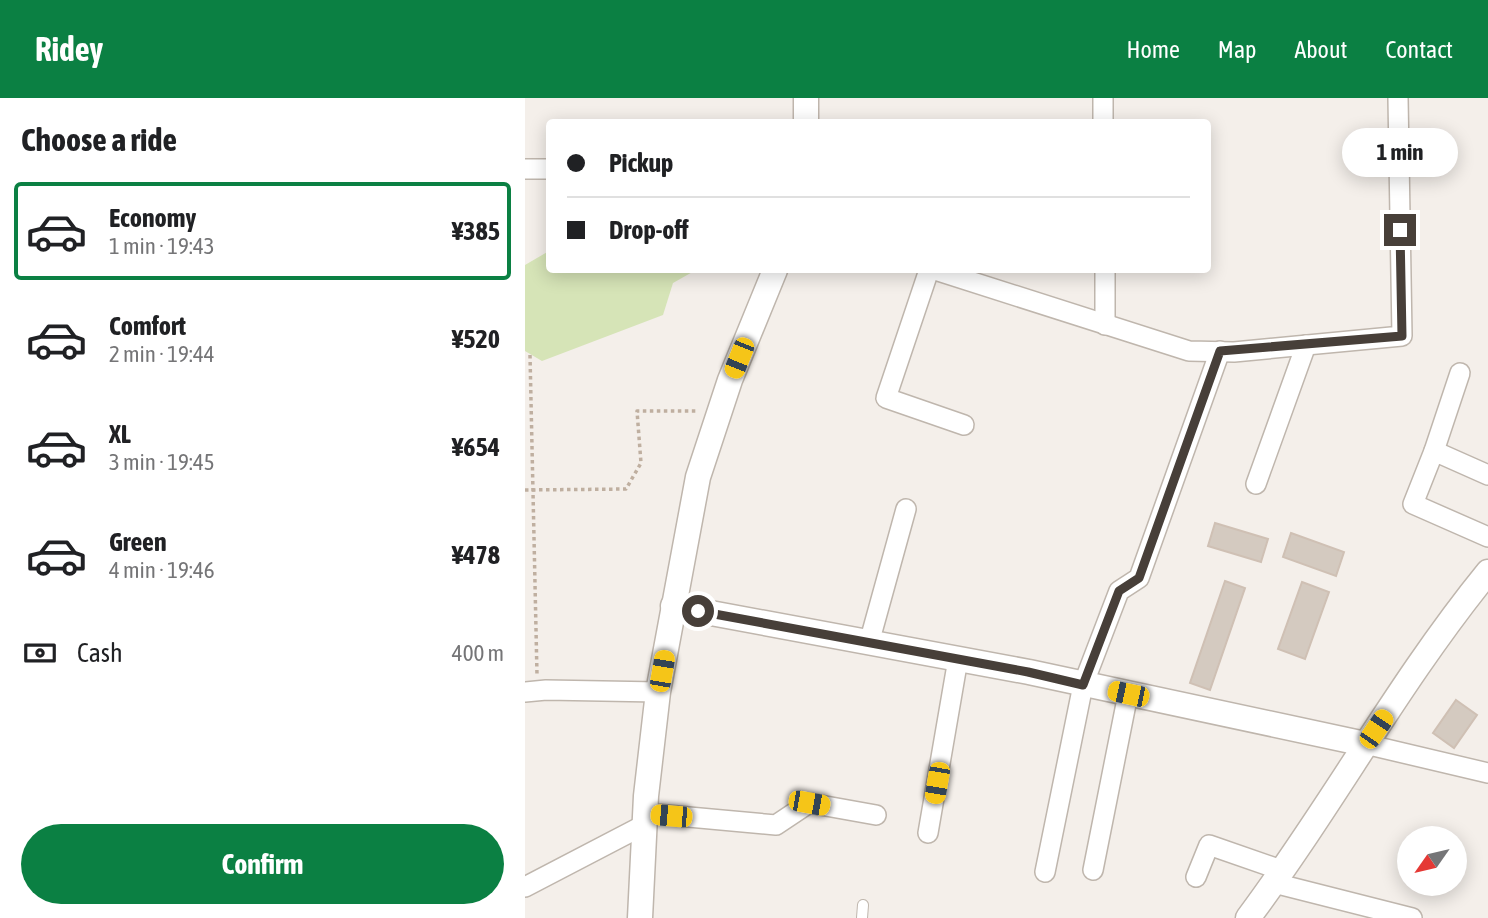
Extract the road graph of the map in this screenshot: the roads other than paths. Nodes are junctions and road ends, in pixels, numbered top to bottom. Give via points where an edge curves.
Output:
1 (806, 98) edge
2 (1103, 98) edge
3 (1398, 98) edge
4 (806, 119) edge
5 (1103, 119) edge
6 (525, 169) edge
7 (546, 169) edge
8 (774, 273) edge
9 (928, 273) edge
10 (944, 273) edge
11 (1105, 273) edge
12 (1105, 325) junction
13 (1306, 345) junction
14 (1220, 351) junction
15 (1460, 373) dead end
16 (964, 425) dead end
17 (1434, 451) junction
18 (1488, 475) edge
19 (1255, 484) dead end
20 (907, 509) dead end
21 (1488, 537) edge
22 (1488, 572) edge
23 (673, 606) junction
24 (869, 643) junction
25 (958, 659) junction
26 (1083, 685) junction
27 (531, 691) edge
28 (658, 692) junction
29 (1128, 694) junction
30 (1365, 744) junction
31 (1488, 773) edge
32 (876, 815) dead end
33 (645, 819) junction
34 (928, 833) dead end
35 (1093, 870) dead end
36 (1045, 872) dead end
37 (1196, 877) dead end
38 (1279, 877) junction
39 (525, 887) edge
40 (863, 905) dead end
41 (640, 918) edge
42 (862, 918) edge
43 (1248, 918) edge
44 (1412, 918) edge

1 - 4 street
2 - 5 street
3 - 13 street via 1402,336
6 - 7 street
8 - 23 street via 698,477
9 - 16 street via 886,398
10 - 12 street
11 - 12 street
12 - 14 street via 1189,351
13 - 14 street
13 - 19 street
14 - 26 street via 1139,578 1119,591
15 - 17 street
17 - 18 street
17 - 21 street via 1413,504
20 - 24 street
22 - 30 street
23 - 24 street
23 - 28 street
24 - 25 street
25 - 26 street
25 - 34 street
26 - 29 street
26 - 36 street
27 - 28 street
28 - 33 street
29 - 30 street
29 - 35 street
30 - 31 street
30 - 38 street
32 - 33 street via 809,803 775,825
33 - 39 street
33 - 41 street
37 - 38 street via 1209,845
38 - 43 street
38 - 44 street
40 - 42 lane

